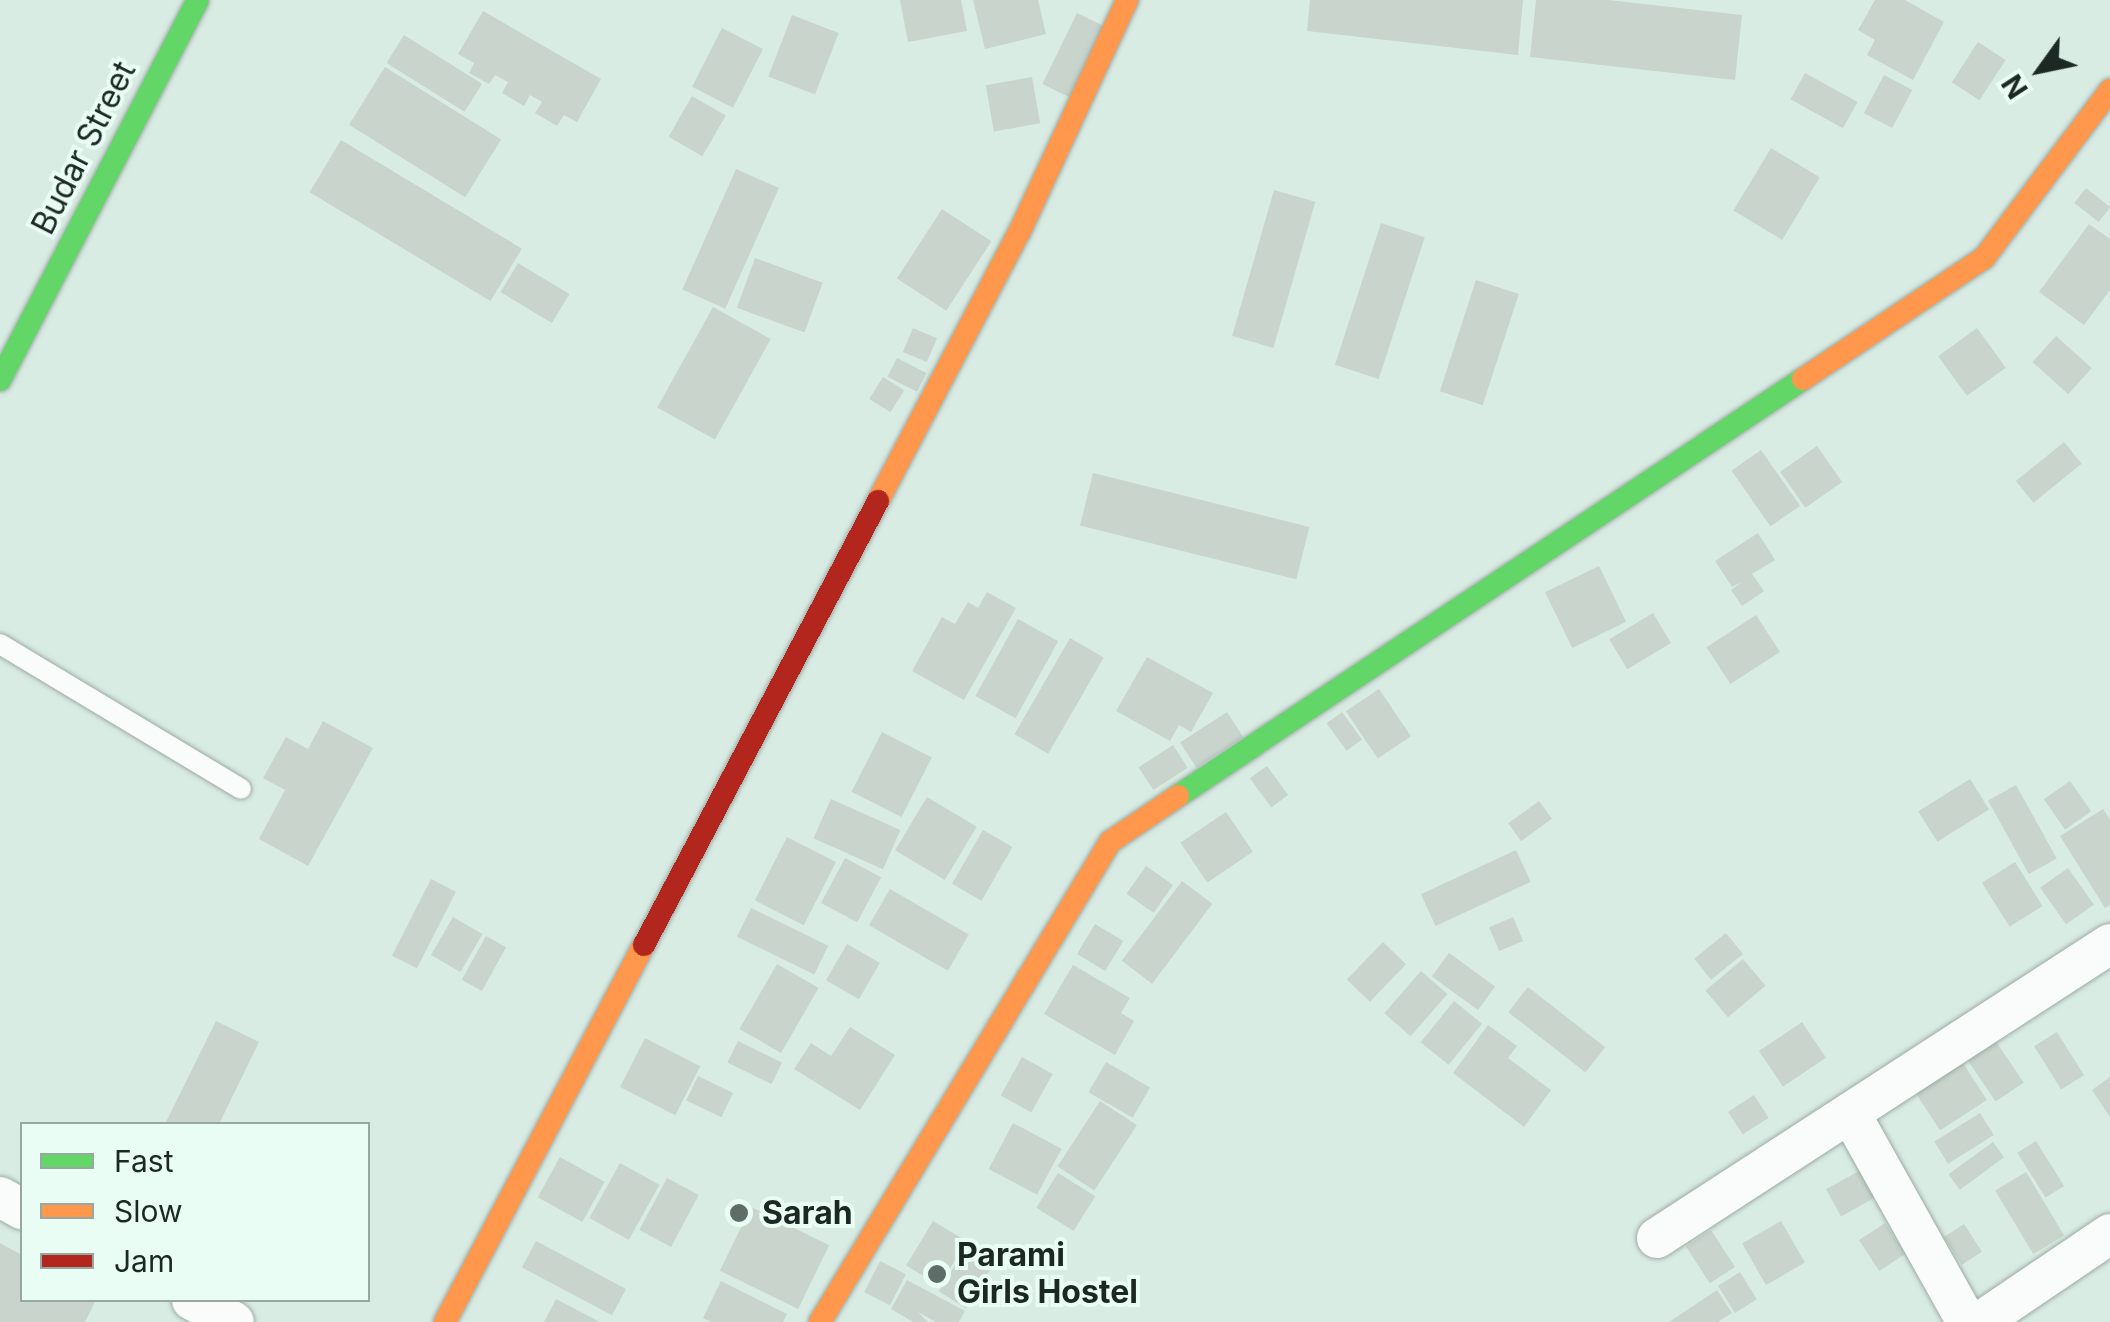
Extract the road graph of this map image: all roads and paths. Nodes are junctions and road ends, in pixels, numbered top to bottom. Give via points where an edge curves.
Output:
1 (198, 0) edge
2 (1127, 0) edge
3 (2110, 90) edge
4 (0, 380) edge
5 (0, 644) edge
6 (241, 789) dead end
7 (2110, 944) edge
8 (1850, 1113) junction
9 (2110, 1234) edge
10 (1657, 1238) dead end
11 (196, 1302) edge
12 (234, 1322) edge
13 (445, 1322) edge
14 (820, 1322) edge
15 (1967, 1322) edge
16 (1980, 1322) edge

1 - 4 street, Budar Street
2 - 13 street via 1020,231
3 - 14 street via 1984,258 1110,842
5 - 6 lane
7 - 8 street
8 - 10 street
8 - 15 street
9 - 16 street
11 - 12 street

